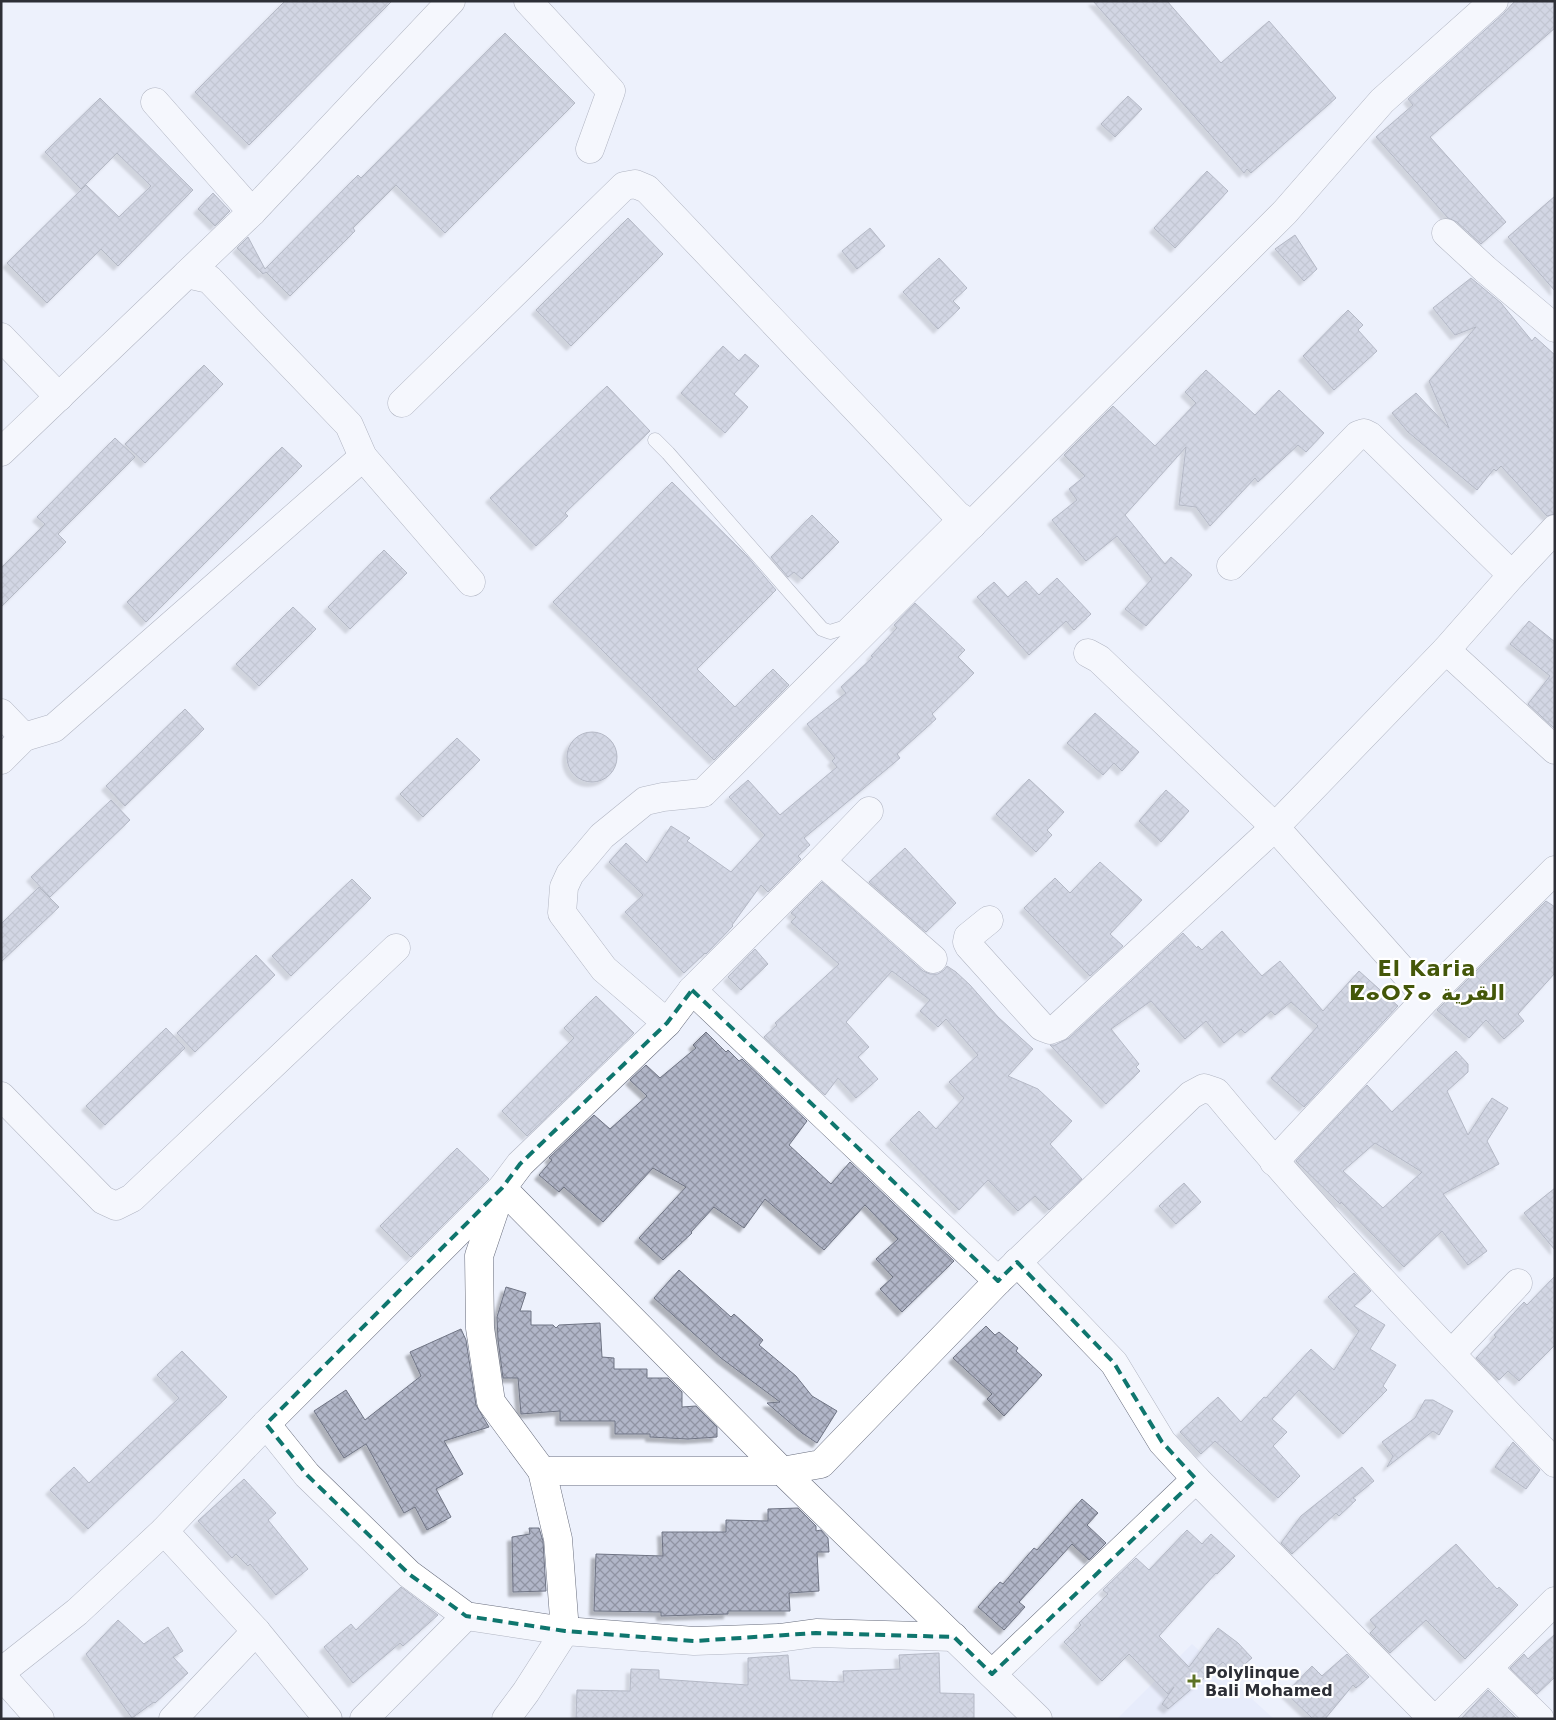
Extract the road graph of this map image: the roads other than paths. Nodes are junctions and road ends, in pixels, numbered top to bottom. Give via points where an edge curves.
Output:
1 (452, 1) edge
2 (528, 1) edge
3 (1494, 1) edge
4 (155, 102) dead end
5 (590, 149) dead end
6 (252, 212) junction
7 (1446, 233) dead end
8 (188, 274) junction
9 (1555, 328) edge
10 (1, 337) edge
11 (59, 397) junction
12 (402, 403) dead end
13 (655, 440) dead end
14 (1, 452) edge
15 (363, 457) junction
16 (965, 520) junction
17 (1555, 529) edge
18 (1231, 566) dead end
19 (1512, 575) junction
20 (471, 582) dead end
21 (1446, 650) junction
22 (1088, 653) dead end
23 (2, 715) edge
24 (24, 737) junction
25 (1555, 750) edge
26 (1, 760) edge
27 (869, 811) dead end
28 (1275, 827) junction
29 (821, 861) junction
30 (1555, 870) edge
31 (989, 920) dead end
32 (396, 948) dead end
33 (933, 959) dead end
34 (692, 990) junction
35 (1427, 998) junction
36 (667, 1023) junction
37 (1, 1096) edge
38 (1274, 1162) junction
39 (502, 1188) junction
40 (1007, 1271) junction
41 (1518, 1283) dead end
42 (1451, 1354) junction
43 (266, 1424) junction
44 (1555, 1463) edge
45 (542, 1471) junction
46 (782, 1471) junction
47 (1196, 1479) junction
48 (164, 1531) junction
49 (1555, 1600) edge
50 (466, 1616) junction
51 (256, 1631) junction
52 (565, 1631) junction
53 (954, 1637) junction
54 (1488, 1668) junction
55 (1, 1674) edge
56 (992, 1674) junction
57 (40, 1719) edge
58 (173, 1719) edge
59 (328, 1719) edge
60 (364, 1719) edge
61 (506, 1719) edge
62 (1038, 1719) edge
63 (1435, 1719) edge
64 (1540, 1719) edge

1 - 6 street
2 - 5 street via 611,91
3 - 16 street via 1382,101 1285,212
4 - 6 street
6 - 8 street
7 - 9 street
8 - 11 street
8 - 15 street via 209,279 343,418
10 - 11 street
11 - 14 street
12 - 16 street via 624,186 635,184 647,189
13 - 16 lane via 822,629 830,632 843,628
15 - 20 street
15 - 24 street via 54,728
16 - 36 street via 703,793 646,801 602,836 570,874 564,888 562,913 604,969
17 - 19 street
18 - 19 street via 1358,435 1364,434 1370,436
19 - 21 street
21 - 25 street
21 - 28 street
22 - 28 street
23 - 24 street
24 - 26 street
27 - 29 street
28 - 31 street via 1058,1027 1050,1030 1042,1027 967,942 968,937
28 - 35 street
29 - 33 street
29 - 34 street
30 - 35 street
32 - 37 street via 132,1198 116,1206 103,1200
34 - 36 street
34 - 40 street
35 - 38 street
36 - 39 street via 520,1164
38 - 40 street via 1216,1092 1204,1088 1191,1095
38 - 42 street
39 - 43 street
39 - 45 street via 478,1256 480,1328 491,1402
39 - 46 street
40 - 46 street via 821,1464
40 - 47 street via 1114,1363 1162,1442
41 - 42 street
42 - 44 street
43 - 48 street
43 - 50 street via 307,1475 409,1574
45 - 46 street
45 - 52 street via 558,1540
46 - 53 street
47 - 56 street
47 - 63 street
48 - 51 street
48 - 55 street via 77,1612
49 - 54 street
50 - 52 street
50 - 60 street
51 - 58 street
51 - 59 street
52 - 53 street via 694,1641 779,1638 816,1633
52 - 61 street
53 - 56 street
54 - 63 street
54 - 64 street
55 - 57 street
56 - 62 street

